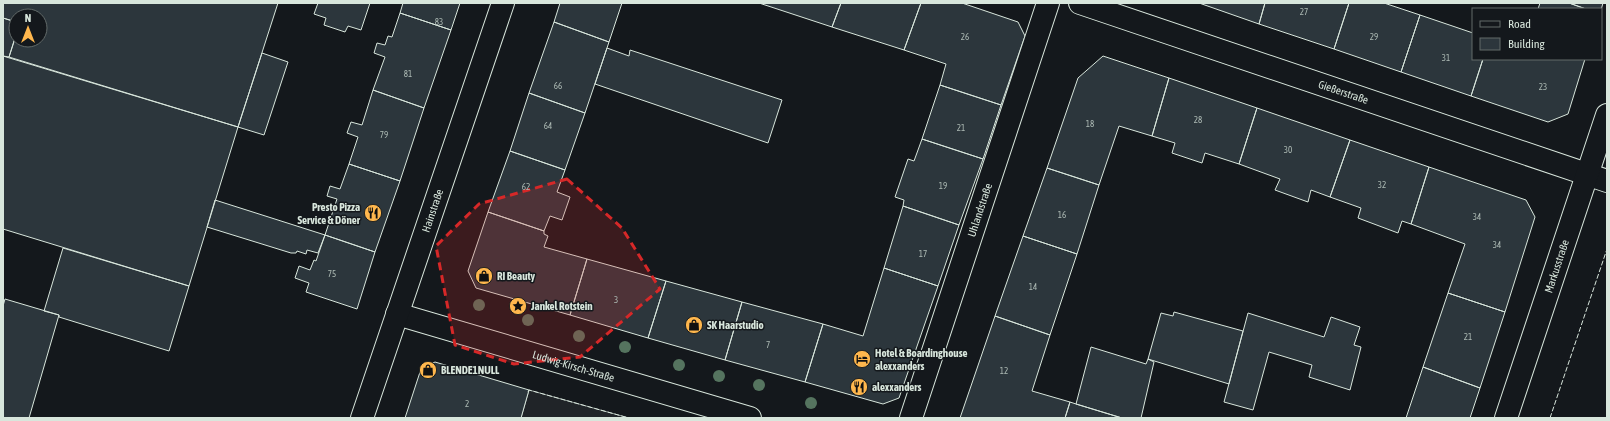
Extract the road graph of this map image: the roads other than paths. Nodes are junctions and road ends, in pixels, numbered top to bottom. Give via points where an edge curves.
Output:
1 (503, 3) edge
2 (1048, 3) edge
3 (1080, 3) edge
4 (1607, 115) edge
5 (1597, 177) edge
6 (396, 314) junction
7 (362, 418) edge
8 (750, 418) edge
9 (911, 418) edge
10 (1506, 418) edge

1 - 6 street, Hainstraße
2 - 9 street, Uhlandstraße
3 - 5 street, Gießerstraße
4 - 5 street, Markusstraße
5 - 10 street, Markusstraße
6 - 7 street, Hainstraße
6 - 8 street, Ludwig-Kirsch-Straße

